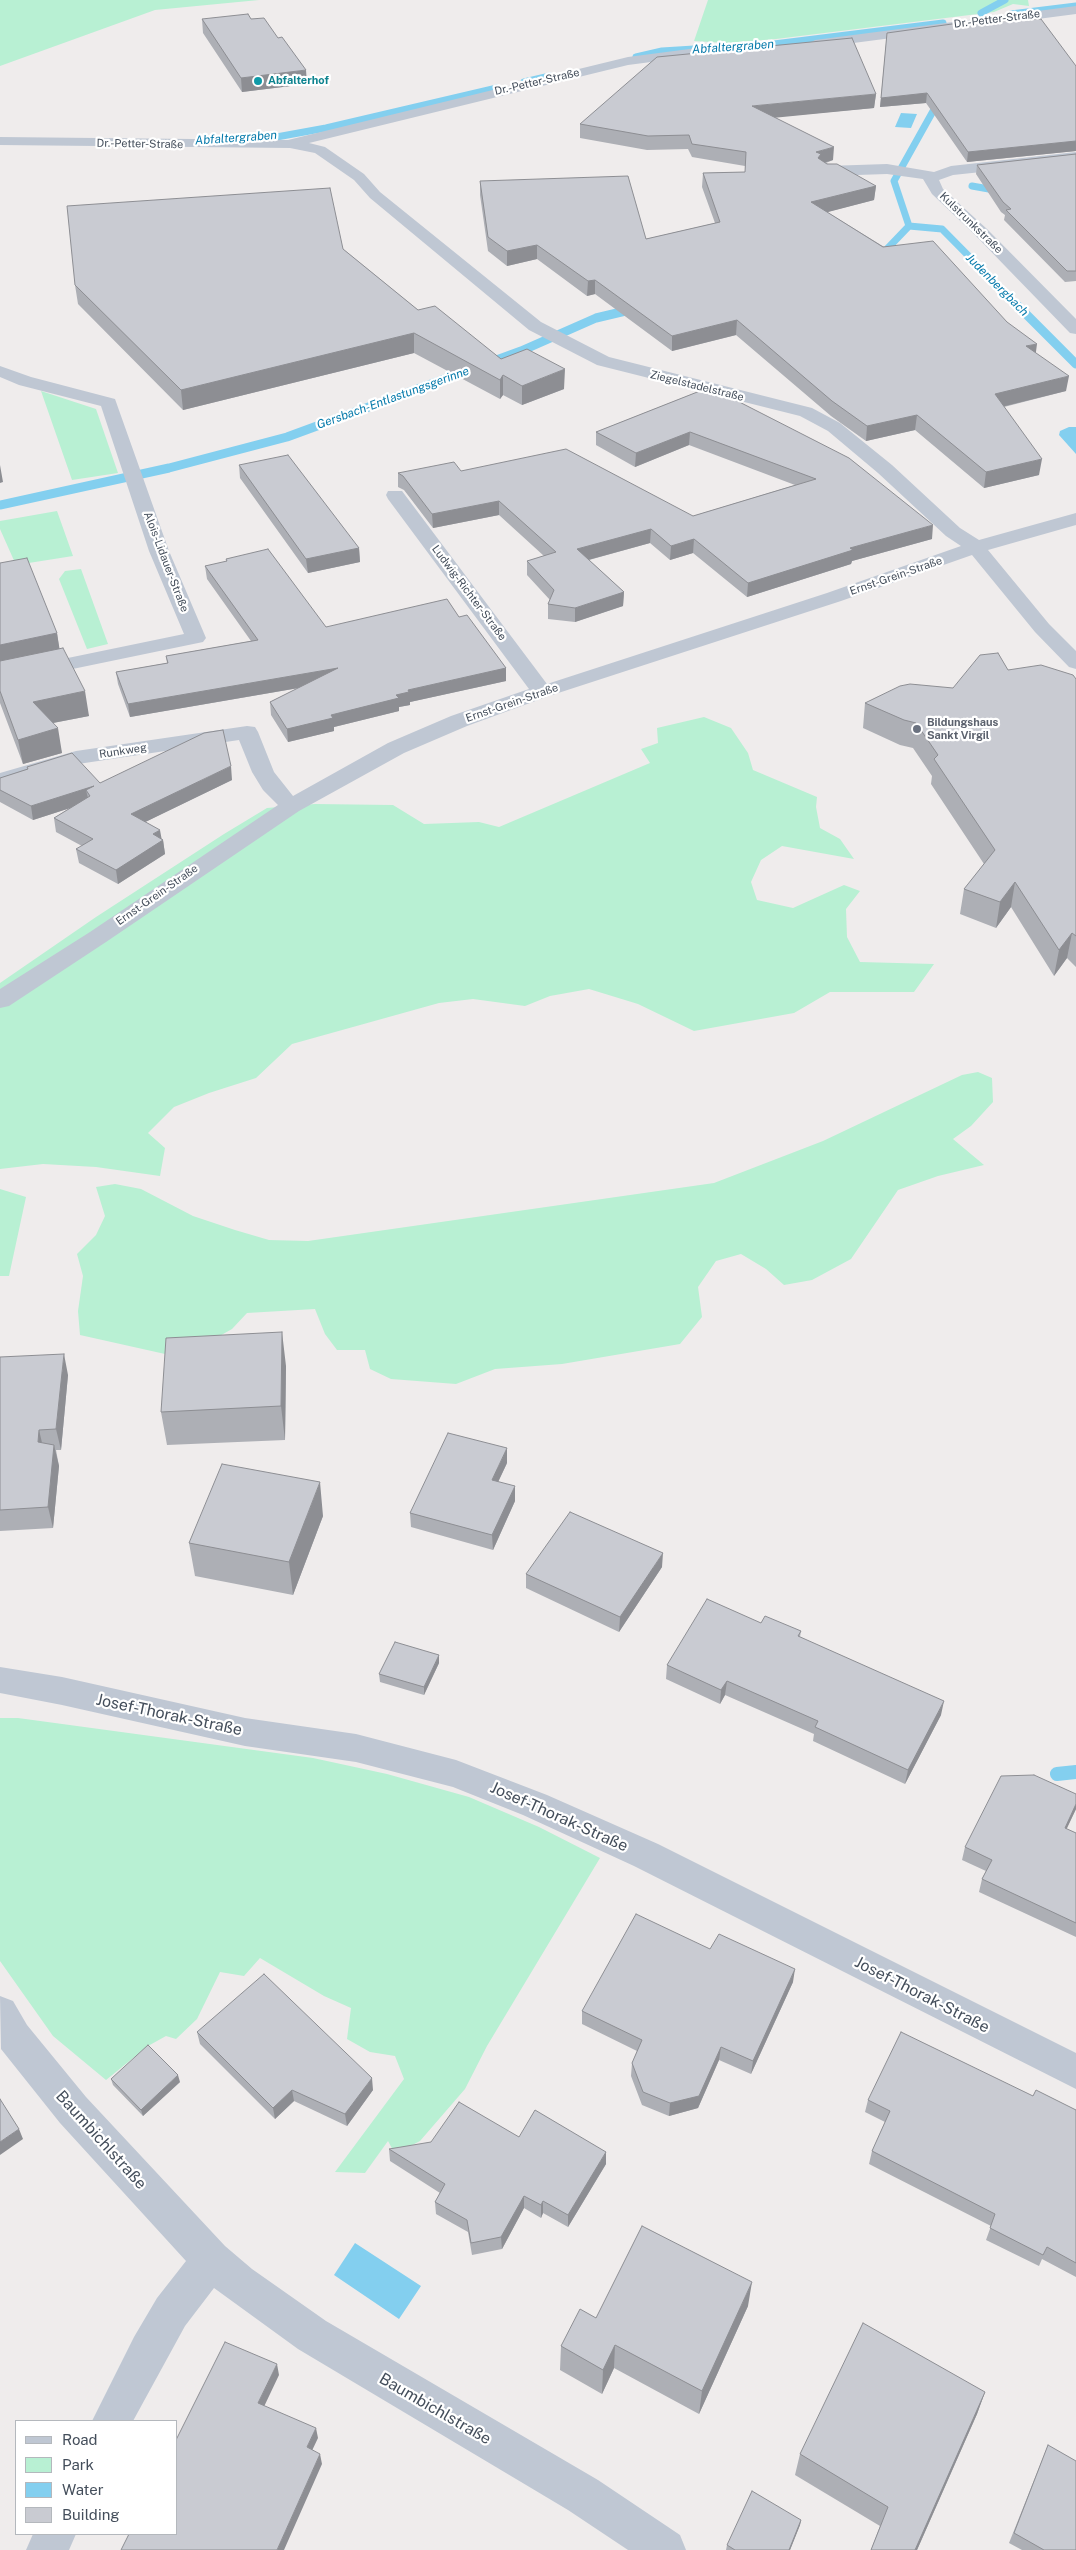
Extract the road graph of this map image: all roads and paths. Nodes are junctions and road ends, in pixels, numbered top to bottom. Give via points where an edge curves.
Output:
1 (1076, 10) edge
2 (805, 45) edge
3 (758, 50) edge
4 (0, 141) edge
5 (288, 144) junction
6 (1076, 157) edge
7 (827, 171) edge
8 (934, 176) junction
9 (1076, 329) edge
10 (0, 371) edge
11 (395, 495) dead end
12 (1076, 519) edge
13 (976, 547) junction
14 (1076, 663) edge
15 (0, 678) edge
16 (542, 692) junction
17 (0, 780) edge
18 (291, 806) junction
19 (0, 1000) edge
20 (0, 1680) edge
21 (0, 2013) edge
22 (1076, 2072) edge
23 (211, 2260) junction
24 (113, 2420) edge
25 (54, 2535) edge
26 (47, 2550) edge
27 (665, 2550) edge

1 - 2 street, Dr.-Petter-Straße
3 - 5 street, Dr.-Petter-Straße via 697,52 628,61
4 - 5 street, Dr.-Petter-Straße
5 - 13 street, Ziegelstadelstraße via 320,150 359,177 383,201 523,316 566,342 603,361 820,418 885,469 953,532
6 - 8 street, Kulstrunkstraße via 951,171
7 - 8 street via 893,170
8 - 9 street, Kulstrunkstraße via 931,182 937,191
10 - 15 street, Alois-Lidauer-Straße via 109,404 159,551 196,638
11 - 16 street, Ludwig-Richter-Straße
12 - 13 street, Ernst-Grein-Straße
13 - 14 street, Ziegelstadelstraße via 1042,628
13 - 16 street, Ernst-Grein-Straße
16 - 18 street, Ernst-Grein-Straße via 459,721 396,748
17 - 18 street, Runkweg via 76,758 247,732 267,778
18 - 19 street, Ernst-Grein-Straße
20 - 22 street, Josef-Thorak-Straße via 245,1732 356,1748 456,1774 646,1855
21 - 23 street, Baumbichlstraße via 25,2051 73,2110
23 - 24 street via 171,2312
23 - 27 street, Baumbichlstraße via 238,2284 312,2336 584,2495
25 - 26 street

